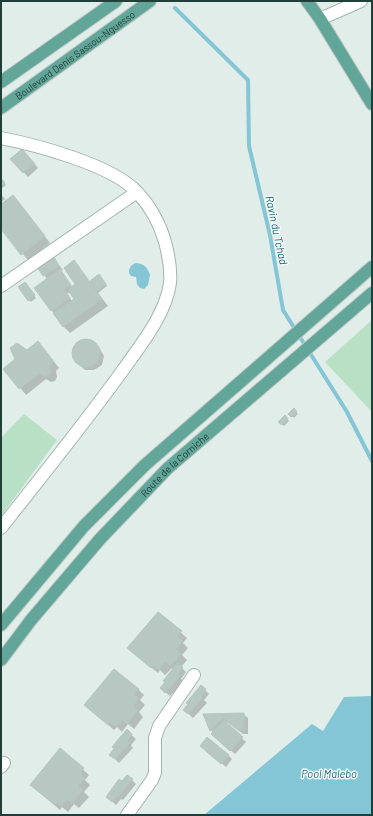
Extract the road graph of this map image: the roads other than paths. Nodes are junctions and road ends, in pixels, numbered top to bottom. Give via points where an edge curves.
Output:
1 (116, 1) edge
2 (150, 1) edge
3 (307, 1) edge
4 (361, 1) edge
5 (320, 19) junction
6 (1, 82) edge
7 (372, 104) edge
8 (1, 108) edge
9 (1, 138) edge
10 (137, 192) junction
11 (372, 267) edge
12 (1, 286) edge
13 (368, 296) edge
14 (1, 528) edge
15 (1, 625) edge
16 (1, 660) edge
17 (194, 675) dead end
18 (127, 815) edge

1 - 6 main road, Boulevard Denis Sassou-Nguesso
2 - 8 main road, Boulevard Denis Sassou-Nguesso
3 - 5 main road
4 - 5 street
5 - 7 main road
9 - 10 street via 43,148 99,168 119,178
10 - 12 street
10 - 14 street via 162,228 168,253 170,283 162,310 149,333 95,409
11 - 15 main road, Route de la Corniche via 145,465 84,526
13 - 16 main road, Route de la Corniche via 168,468 100,539 31,620
17 - 18 street via 159,726 155,738 155,773

